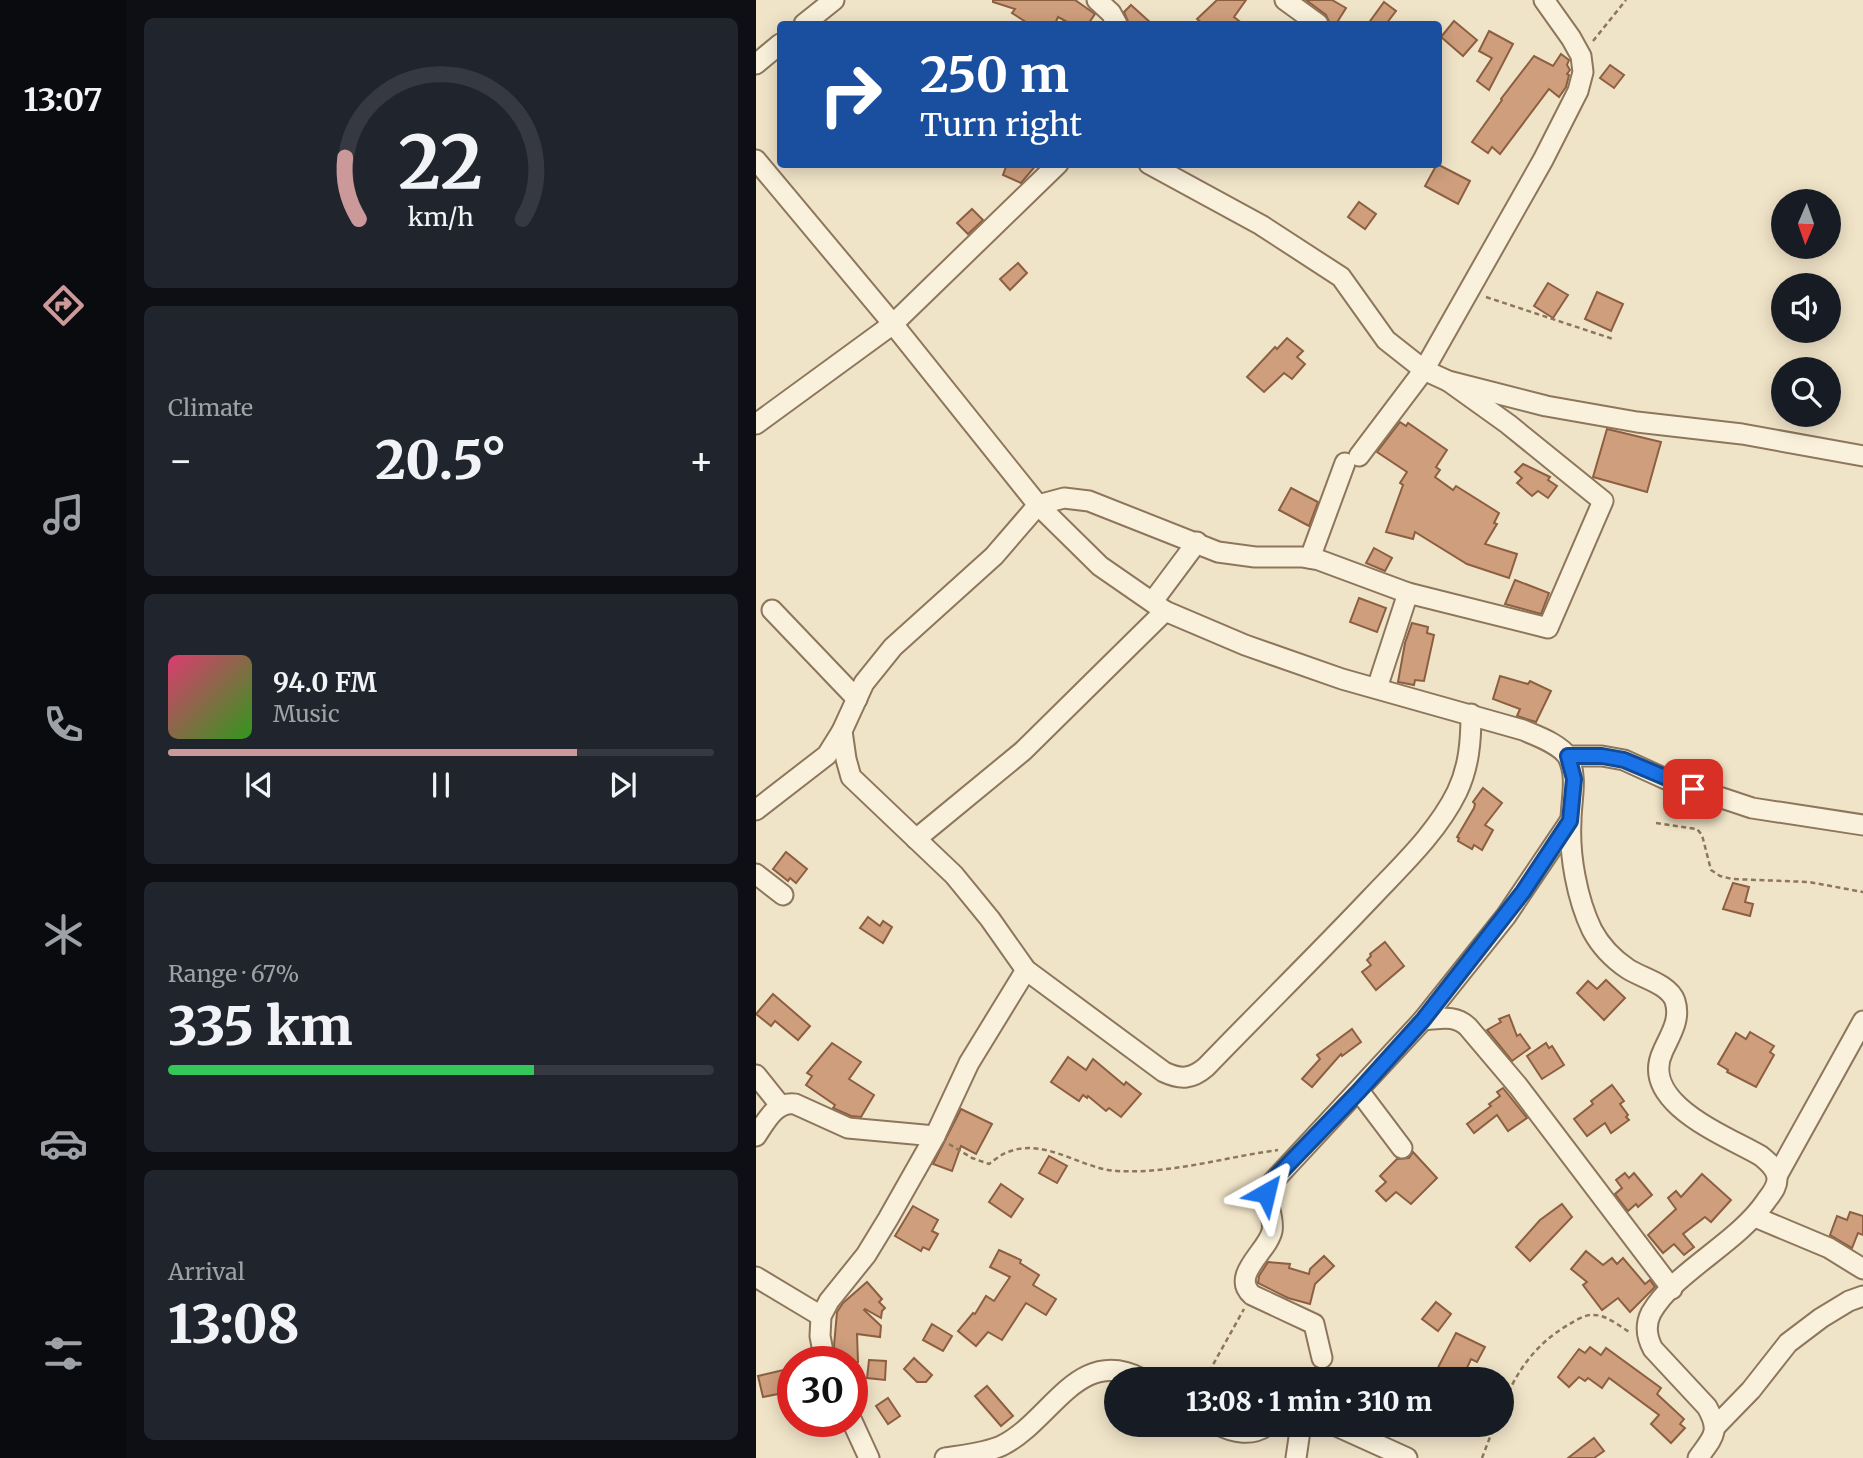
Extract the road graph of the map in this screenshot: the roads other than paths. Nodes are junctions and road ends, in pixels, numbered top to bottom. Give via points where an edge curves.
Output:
1 (834, 0) edge
2 (1097, 0) edge
3 (1285, 0) edge
4 (1544, 0) edge
5 (815, 21) edge
6 (1115, 21) edge
7 (1314, 21) edge
8 (777, 46) edge
9 (756, 64) edge
10 (756, 160) edge
11 (1054, 168) edge
12 (1156, 168) edge
13 (893, 324) junction
14 (1424, 370) junction
15 (1448, 381) junction
16 (756, 424) edge
17 (1863, 456) edge
18 (1038, 505) junction
19 (1197, 542) junction
20 (1310, 558) junction
21 (1408, 593) junction
22 (1159, 606) junction
23 (772, 610) dead end
24 (1377, 688) junction
25 (857, 699) junction
26 (1471, 714) junction
27 (842, 731) junction
28 (1568, 756) junction
29 (756, 810) edge
30 (1570, 821) junction
31 (1863, 825) edge
32 (916, 839) junction
33 (756, 874) edge
34 (783, 895) dead end
35 (1026, 970) junction
36 (1423, 1020) junction
37 (1863, 1021) edge
38 (756, 1075) edge
39 (1359, 1091) junction
40 (780, 1105) junction
41 (936, 1135) junction
42 (756, 1136) edge
43 (1402, 1148) dead end
44 (1777, 1175) junction
45 (1755, 1217) junction
46 (1863, 1269) edge
47 (756, 1277) edge
48 (1672, 1289) junction
49 (1863, 1296) edge
50 (821, 1316) junction
51 (822, 1346) edge
52 (1322, 1359) dead end
53 (1104, 1370) edge
54 (1716, 1426) junction
55 (859, 1437) edge
56 (1299, 1437) edge
57 (1361, 1437) edge
58 (867, 1457) edge
59 (945, 1458) edge
60 (1296, 1458) edge
61 (1407, 1458) edge
62 (1698, 1458) edge

1 - 5 street
2 - 6 street
3 - 7 street
4 - 14 street via 1581,56 1578,91
8 - 9 street
10 - 13 street
11 - 13 street
12 - 14 street via 1261,225 1341,277 1386,340
13 - 16 street
13 - 18 street
14 - 15 street
14 - 20 street via 1352,459
15 - 17 street via 1546,406
15 - 21 street via 1603,501 1548,628
18 - 19 street via 1076,498
18 - 22 street via 1100,566
18 - 25 street via 994,556 893,647
19 - 20 street via 1217,552
19 - 22 street
20 - 21 street
21 - 24 street
22 - 24 street via 1303,666
22 - 32 street via 1023,751
23 - 25 street
24 - 26 street
25 - 27 street
26 - 28 street via 1523,730
26 - 35 street via 1466,768 1441,819 1325,947 1197,1074 1180,1078 1164,1072
27 - 29 street via 827,755
27 - 32 street via 851,777
28 - 30 street via 1574,779
28 - 31 street via 1624,760 1752,808
30 - 36 street via 1506,916
30 - 44 street via 1574,865 1592,930 1608,953 1674,999 1678,1016 1661,1054 1658,1072 1662,1087 1675,1105 1761,1156
32 - 35 street via 954,875
33 - 34 street
35 - 41 street via 969,1063
36 - 39 street
36 - 48 street via 1458,1018 1475,1035
37 - 44 street
38 - 40 street
39 - 43 street
39 - 52 street via 1268,1187 1272,1230 1247,1275 1252,1295 1314,1324
40 - 41 street via 795,1104 848,1128
40 - 42 street
41 - 50 street via 866,1255
44 - 45 street via 1776,1187
45 - 46 street via 1829,1248
45 - 48 street
47 - 50 street
48 - 54 street via 1651,1314 1648,1340 1707,1407
49 - 54 street via 1821,1318 1788,1343
50 - 51 street
53 - 59 street via 1077,1381 1003,1446
54 - 62 street
55 - 58 street
56 - 60 street
57 - 61 street

